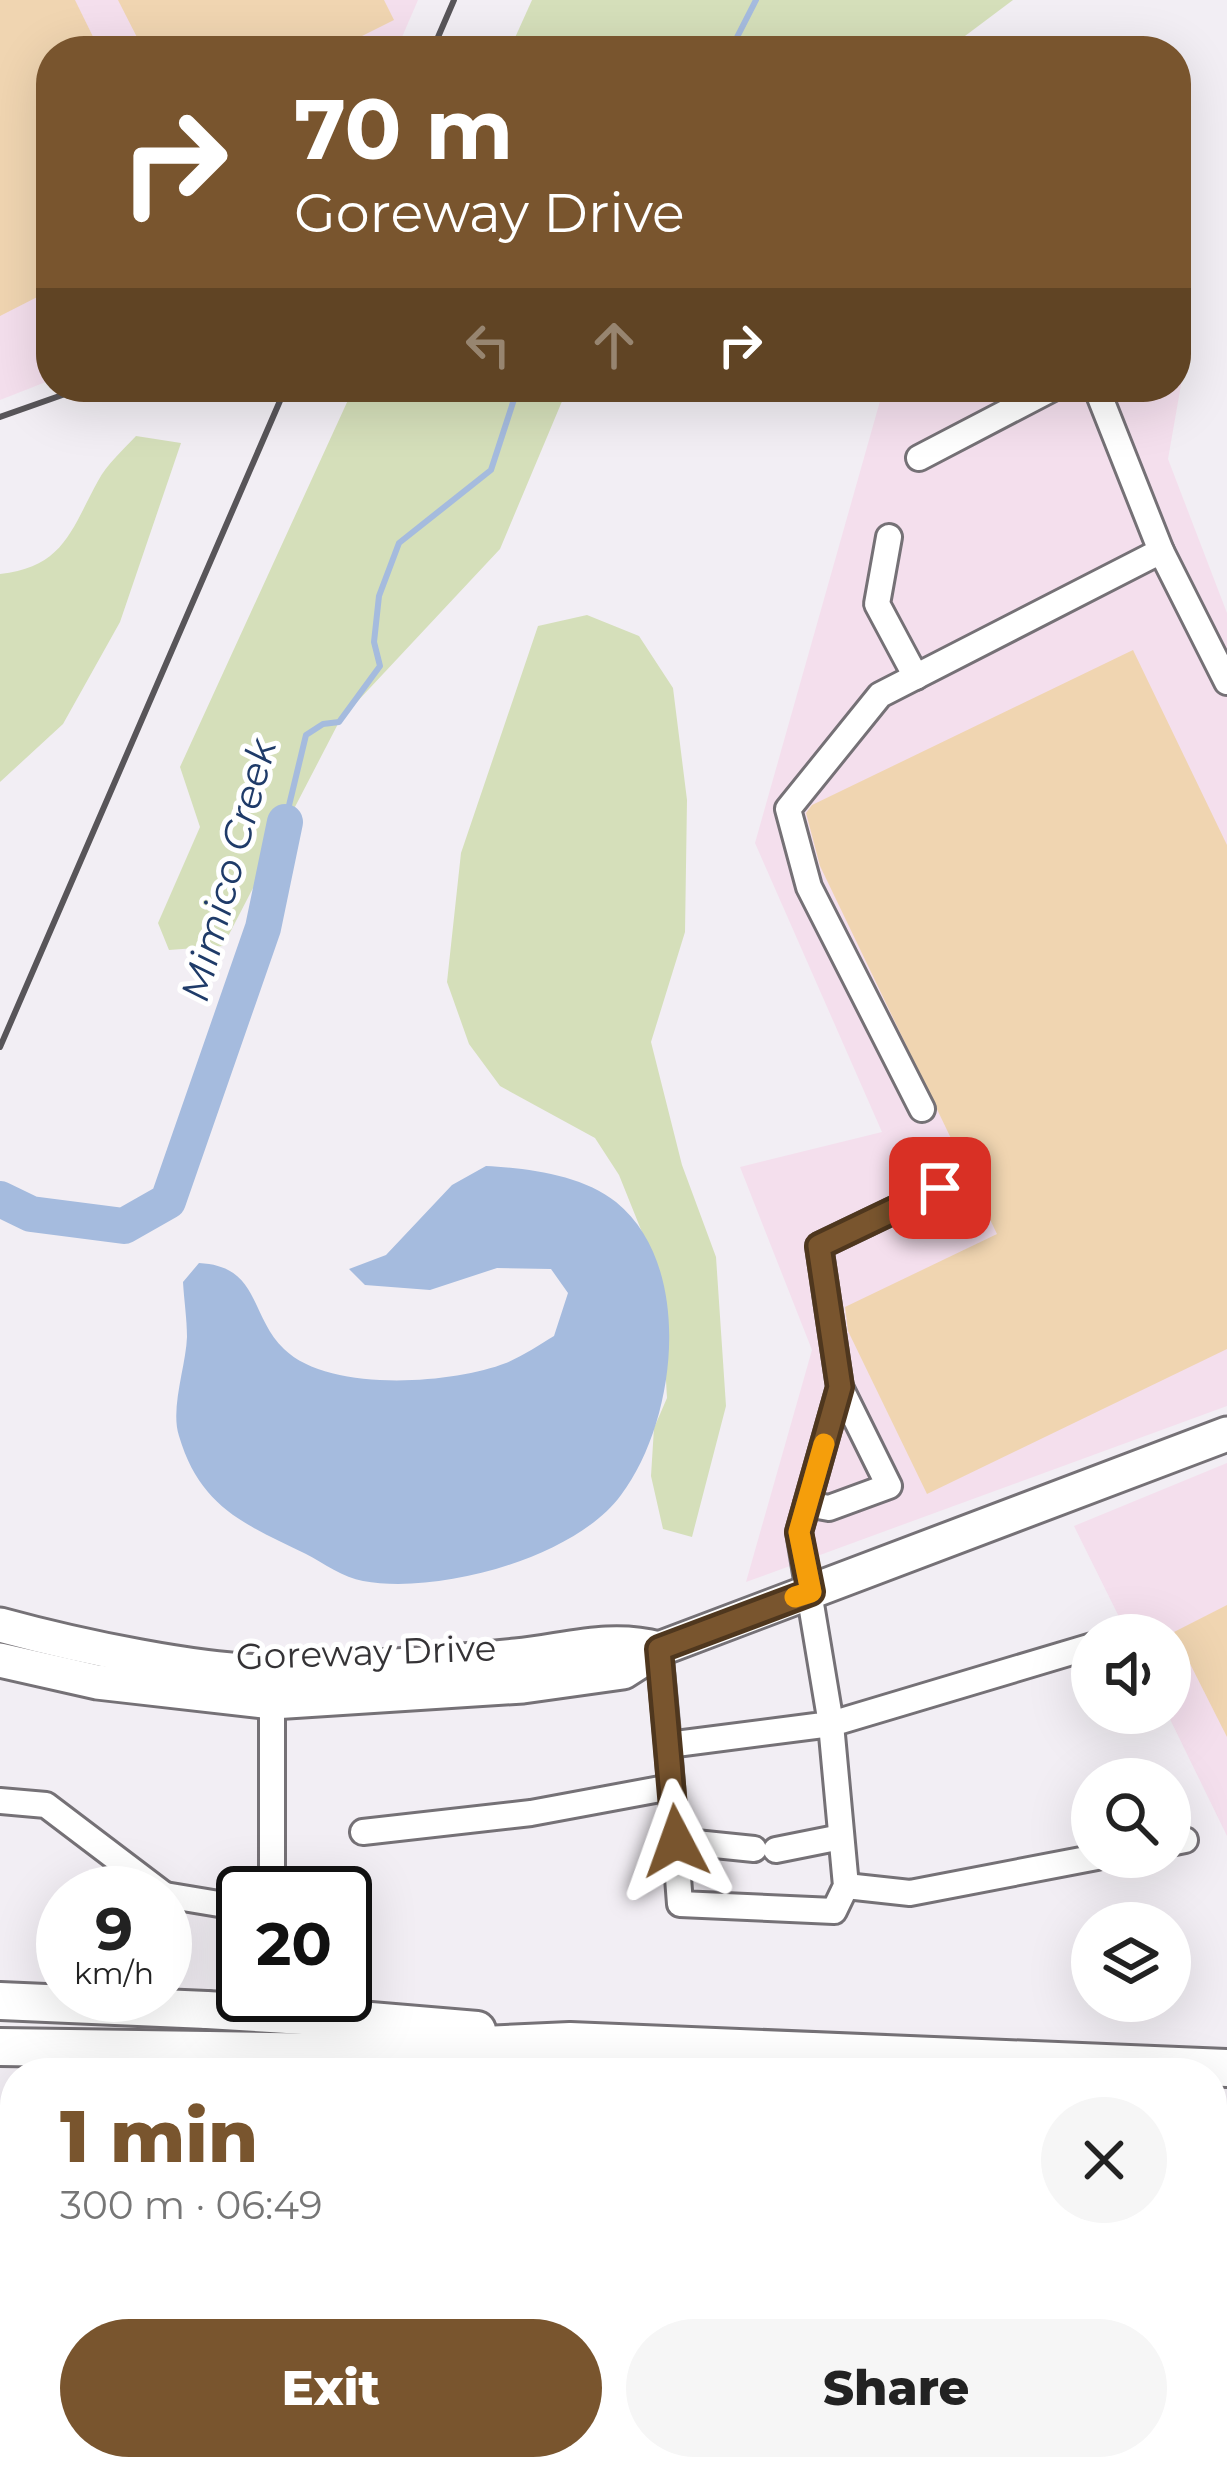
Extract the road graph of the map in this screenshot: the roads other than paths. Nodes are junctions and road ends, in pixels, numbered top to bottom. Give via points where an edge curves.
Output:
1 (1026, 402) edge
2 (1102, 402) edge
3 (920, 458) dead end
4 (889, 537) dead end
5 (1162, 551) junction
6 (916, 677) junction
7 (1227, 682) edge
8 (922, 1109) dead end
9 (940, 1188) dead end
10 (840, 1387) junction
11 (1227, 1434) edge
12 (807, 1504) junction
13 (811, 1592) junction
14 (0, 1625) edge
15 (659, 1649) junction
16 (1071, 1652) edge
17 (0, 1660) edge
18 (272, 1687) junction
19 (831, 1724) junction
20 (668, 1745) junction
21 (671, 1787) junction
22 (0, 1801) edge
23 (363, 1832) dead end
24 (842, 1837) junction
25 (676, 1841) junction
26 (1071, 1862) edge
27 (126, 1866) edge
28 (272, 1866) edge
29 (846, 1886) junction
30 (0, 2001) edge
31 (272, 2022) edge
32 (334, 2035) junction
33 (0, 2047) edge
34 (273, 2058) edge
35 (984, 2058) edge

1 - 3 street
2 - 5 street
4 - 6 street via 877,604
5 - 6 street
5 - 7 street
6 - 8 street via 880,695 788,809 809,886
9 - 10 street via 819,1246
10 - 12 street
10 - 12 street via 889,1486 829,1508
11 - 13 main road, Goreway Drive
12 - 13 street via 799,1532
13 - 15 main road, Goreway Drive
13 - 19 street
14 - 18 main road, Goreway Drive
15 - 18 main road, Goreway Drive via 626,1641
15 - 20 street
16 - 19 street
17 - 18 main road, Goreway Drive via 97,1682
18 - 28 street
19 - 20 street
19 - 24 street
20 - 21 street
21 - 23 street
21 - 25 street
22 - 27 street via 46,1805
24 - 25 street via 765,1850
24 - 29 street
25 - 29 street via 680,1904 834,1911
26 - 29 street via 910,1893
30 - 32 highway, bridge via 207,2010
31 - 34 street
32 - 33 highway, bridge via 208,2050
32 - 35 highway

